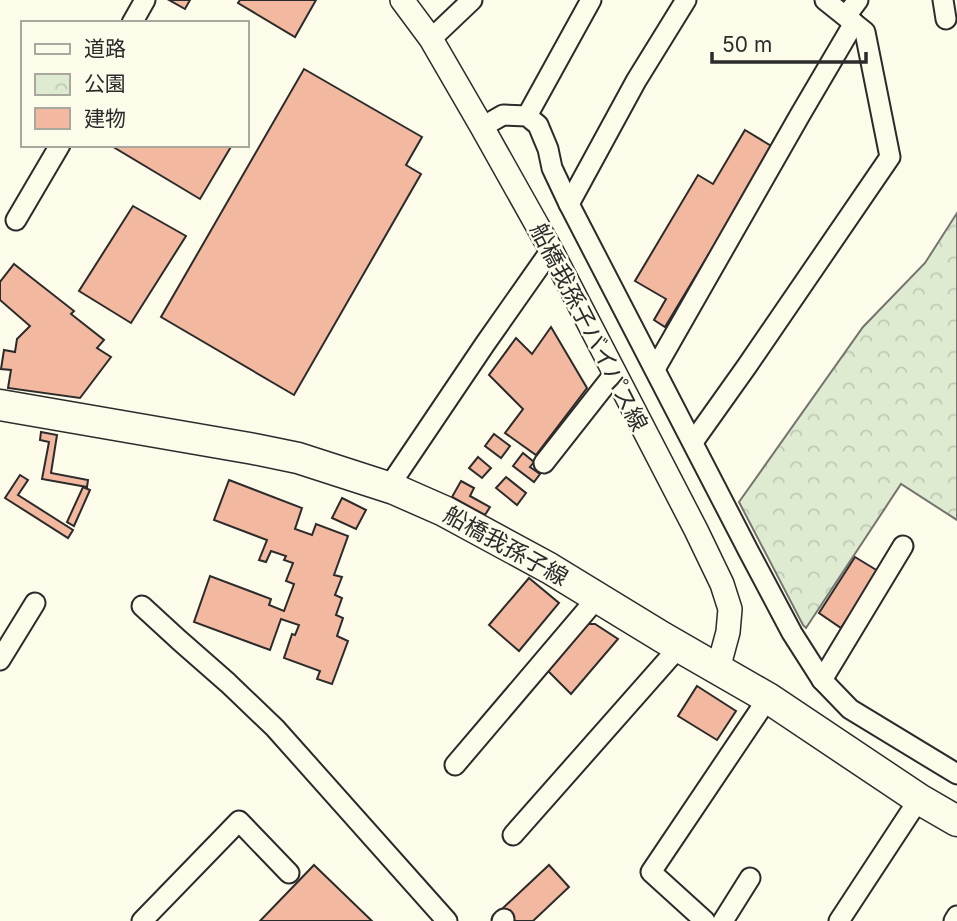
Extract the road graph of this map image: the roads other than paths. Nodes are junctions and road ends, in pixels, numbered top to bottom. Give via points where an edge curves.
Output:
1 (145, 0) edge
2 (402, 0) edge
3 (472, 0) edge
4 (591, 0) edge
5 (686, 0) edge
6 (825, 0) edge
7 (858, 0) edge
8 (850, 20) junction
9 (133, 21) edge
10 (431, 39) junction
11 (527, 116) junction
12 (482, 127) junction
13 (59, 147) edge
14 (569, 204) junction
15 (16, 220) dead end
16 (551, 250) junction
17 (656, 369) junction
18 (614, 374) junction
19 (0, 405) edge
20 (693, 442) junction
21 (544, 463) dead end
22 (394, 489) junction
23 (903, 546) dead end
24 (597, 598) junction
25 (35, 603) dead end
26 (142, 606) dead end
27 (679, 647) junction
28 (0, 660) edge
29 (718, 669) junction
30 (822, 680) junction
31 (768, 698) junction
32 (455, 765) dead end
33 (957, 774) edge
34 (919, 799) junction
35 (957, 821) edge
36 (513, 835) dead end
37 (289, 873) dead end
38 (750, 878) dead end
39 (957, 916) edge
40 (142, 921) edge
41 (447, 921) edge
42 (705, 921) edge
43 (723, 921) edge
44 (839, 921) edge
45 (954, 921) edge

1 - 9 street
2 - 10 street, 船橋我孫子バイパス線
3 - 10 street
4 - 11 street
5 - 14 street
6 - 8 street
7 - 8 street
8 - 17 street
8 - 20 street via 865,32 890,157
10 - 12 street, 船橋我孫子バイパス線
11 - 12 street via 503,116
11 - 14 street via 538,125
12 - 16 street, 船橋我孫子バイパス線
13 - 15 street
14 - 17 street
16 - 18 street, 船橋我孫子バイパス線
16 - 22 street via 396,476
17 - 20 street
18 - 21 street
18 - 29 street, 船橋我孫子バイパス線 via 722,584 730,609
19 - 22 main road, 船橋我孫子線 via 298,458
20 - 30 street via 792,633
22 - 24 main road, 船橋我孫子線 via 486,533
23 - 30 street
24 - 27 main road, 船橋我孫子線
24 - 32 street
25 - 28 street
26 - 41 street via 275,728
27 - 29 main road, 船橋我孫子線
27 - 36 street
29 - 31 main road, 船橋我孫子線
30 - 33 street via 850,709
31 - 34 main road, 船橋我孫子線
31 - 42 street via 651,873
34 - 35 main road, 船橋我孫子線
34 - 44 street
37 - 40 street via 240,821
38 - 43 street
39 - 45 street

